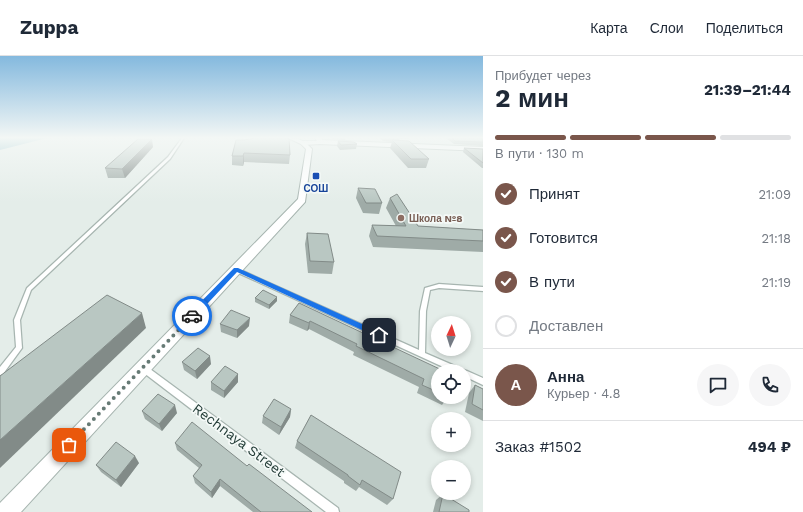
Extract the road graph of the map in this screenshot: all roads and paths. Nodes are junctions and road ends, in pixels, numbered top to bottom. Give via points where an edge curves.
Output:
1 (169, 159) edge
2 (308, 159) edge
3 (236, 270) junction
4 (483, 289) edge
5 (422, 354) junction
6 (444, 364) edge
7 (143, 368) junction
8 (0, 372) edge
9 (471, 376) edge
10 (483, 382) edge
11 (6, 512) edge
12 (334, 512) edge

1 - 8 lane via 29,289 17,320 19,348
2 - 3 street via 302,200
3 - 5 lane
3 - 7 street
4 - 5 lane via 439,286 426,289
5 - 6 lane
7 - 11 street
7 - 12 lane, Rechnaya Street
9 - 10 lane

